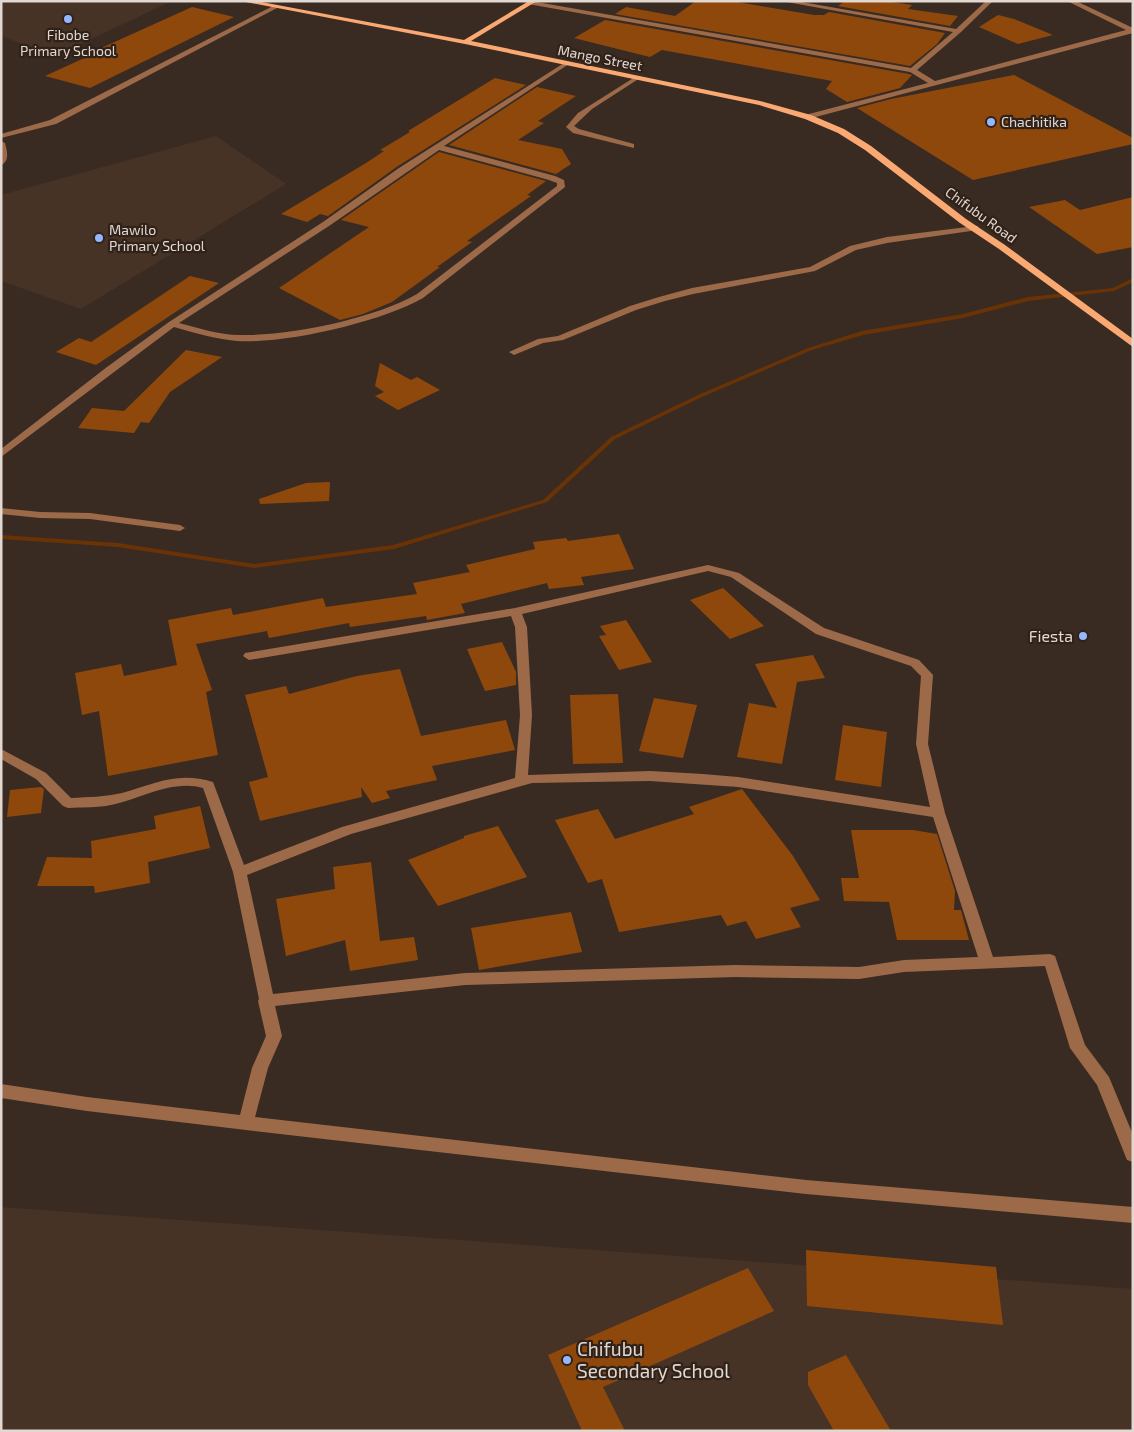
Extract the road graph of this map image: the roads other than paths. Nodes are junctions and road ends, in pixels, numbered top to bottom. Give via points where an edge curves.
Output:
1 (244, 1) edge
2 (784, 1) edge
3 (990, 1) edge
4 (1070, 1) edge
5 (532, 2) edge
6 (275, 7) junction
7 (1132, 30) edge
8 (959, 31) junction
9 (465, 42) junction
10 (566, 64) junction
11 (912, 70) junction
12 (637, 78) junction
13 (934, 83) junction
14 (808, 116) junction
15 (1, 136) edge
16 (1, 143) edge
17 (631, 146) dead end
18 (437, 147) junction
19 (1, 163) edge
20 (975, 228) junction
21 (172, 324) junction
22 (1133, 344) edge
23 (514, 352) dead end
24 (1, 454) edge
25 (1, 511) edge
26 (180, 528) dead end
27 (515, 612) junction
28 (249, 656) dead end
29 (1, 753) edge
30 (521, 781) junction
31 (938, 813) junction
32 (240, 872) junction
33 (988, 962) junction
34 (265, 1001) junction
35 (1, 1090) edge
36 (246, 1123) junction
37 (1133, 1156) edge
38 (1133, 1215) edge

1 - 6 main road, Mango Street
2 - 8 street
3 - 8 street
4 - 7 street
5 - 9 main road
5 - 11 street
6 - 9 main road, Mango Street
6 - 15 street via 59,119
7 - 13 street
8 - 11 street
9 - 10 main road, Mango Street
10 - 12 main road, Mango Street
10 - 18 street
11 - 13 street
12 - 14 main road, Mango Street
12 - 17 street via 581,114 570,127
13 - 14 street
14 - 20 main road, Chifubu Road via 868,148
16 - 19 street via 4,154
18 - 21 street
18 - 21 street via 552,178 561,182 561,187 420,296 402,306 321,328 263,338 214,335
20 - 22 main road, Chifubu Road
20 - 23 street via 887,240 853,248 812,269 670,297
21 - 24 street
25 - 26 street via 40,516 90,516
27 - 28 street
27 - 30 street via 521,627 526,715
27 - 31 street via 708,568 735,575 820,631 914,663 927,675 922,744
29 - 32 street via 40,776 68,803 110,801 182,781 199,781 208,785
30 - 31 street via 559,777 650,776 703,779
30 - 32 street via 347,830
31 - 33 street
32 - 34 street
33 - 34 street via 904,966 859,973 735,971 465,979
33 - 37 street via 1050,960 1078,1048 1103,1082
34 - 36 street via 274,1036 253,1085
35 - 36 street via 86,1104
36 - 38 street via 806,1187

